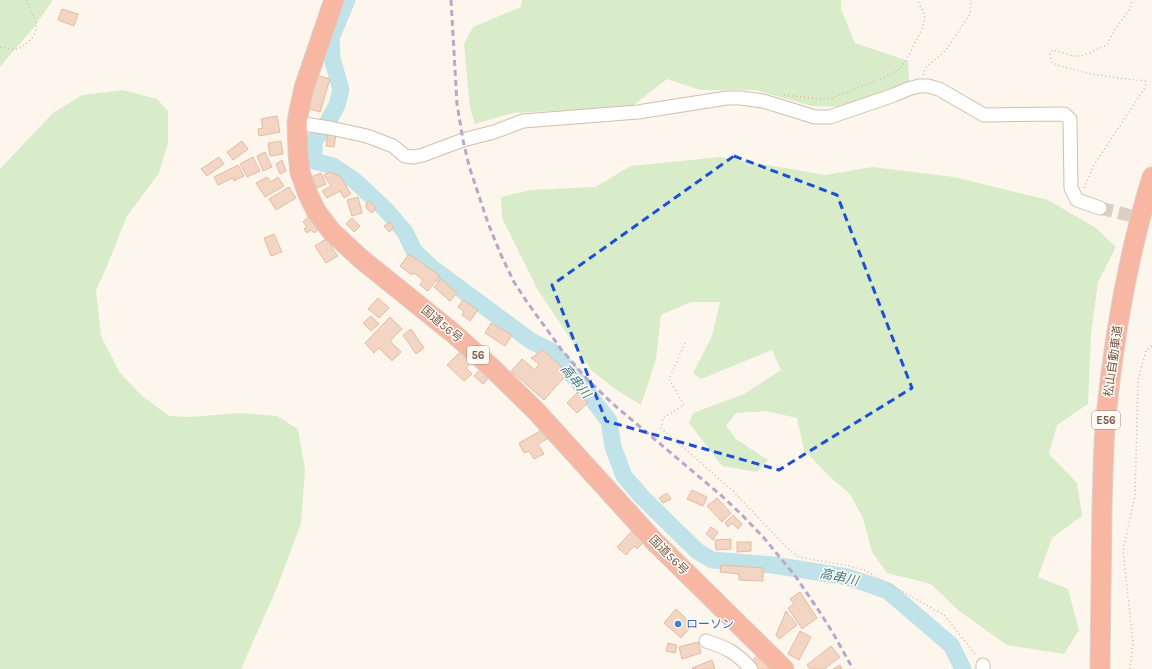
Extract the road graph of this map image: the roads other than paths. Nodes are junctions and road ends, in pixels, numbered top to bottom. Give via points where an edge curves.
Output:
1 (334, 0) edge
2 (305, 125) junction
3 (1152, 177) edge
4 (1100, 208) tunnel mouth
5 (706, 641) dead end
6 (750, 669) edge
7 (784, 669) edge
8 (1100, 669) edge

1 - 2 highway, 国道56号 / 56 via 304,88 299,111
2 - 4 street via 367,136 393,146 405,156 414,157 523,121 638,112 727,98 763,101 815,117 830,117 908,89 928,86 939,89 984,115 1064,114 1070,119 1071,188 1077,200
2 - 7 highway, 国道56号 / 56 via 298,153 300,172 316,211 332,232 492,368 536,411 655,542
3 - 8 highway, 松山自動車道 / E56 via 1130,259 1115,341 1106,419
5 - 6 street via 739,656

